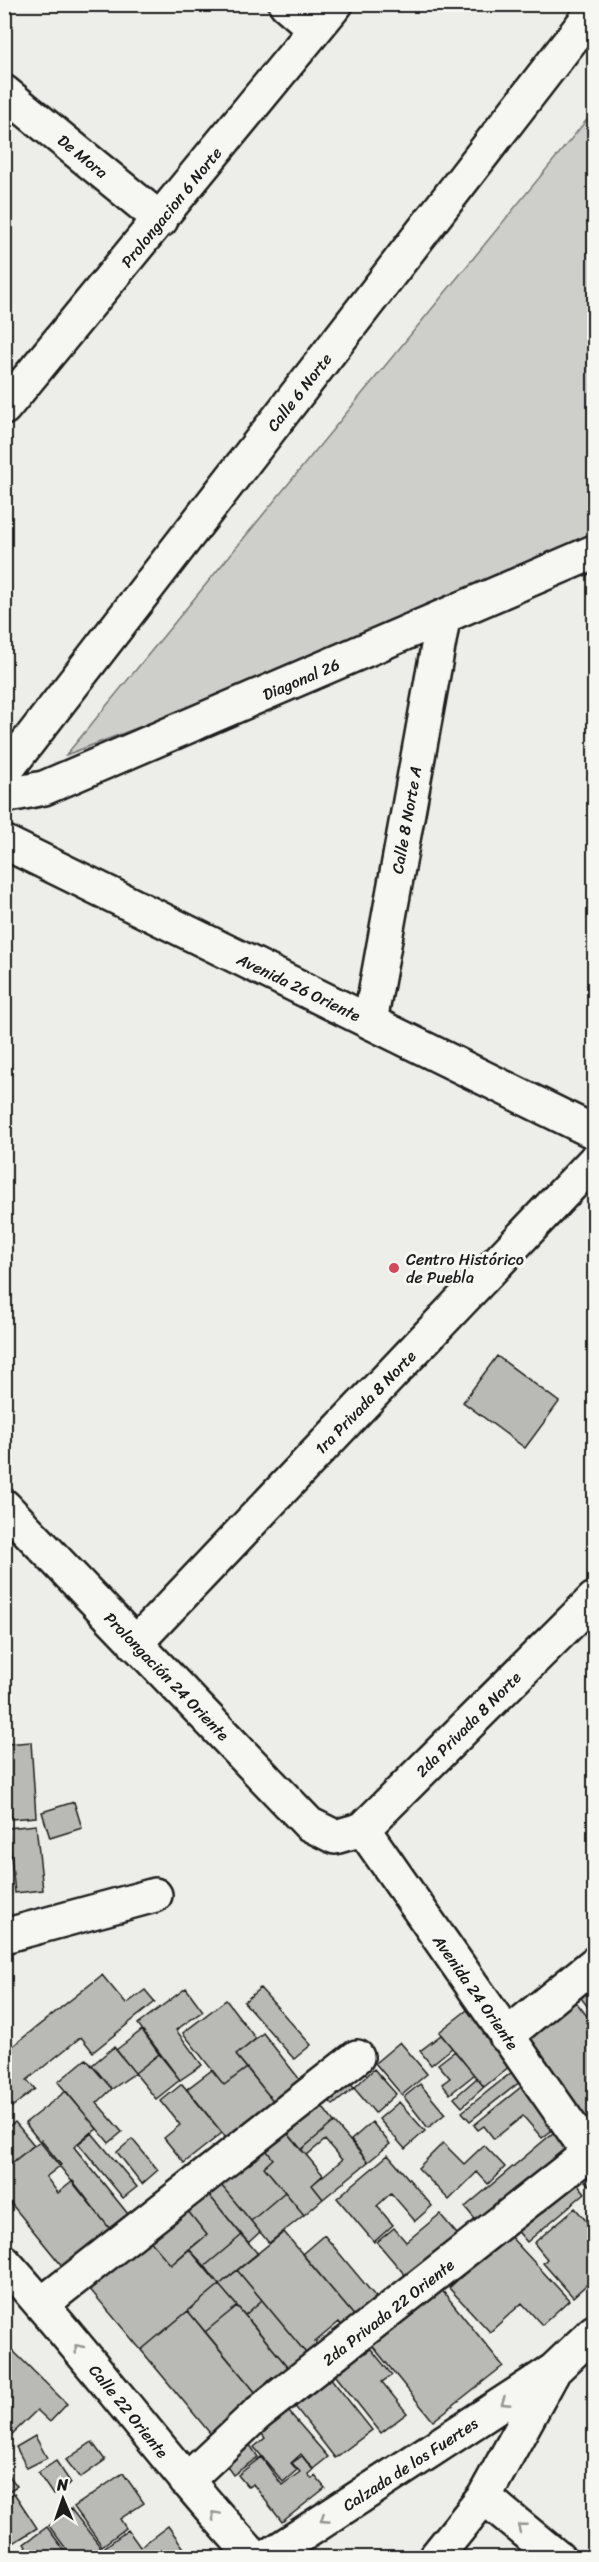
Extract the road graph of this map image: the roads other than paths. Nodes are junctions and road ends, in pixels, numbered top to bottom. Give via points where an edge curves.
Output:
1 (286, 4) edge
2 (336, 4) edge
3 (594, 10) edge
4 (315, 29) junction
5 (4, 92) edge
6 (161, 220) junction
7 (4, 408) edge
8 (594, 552) edge
9 (442, 618) junction
10 (4, 773) edge
11 (4, 796) edge
12 (4, 842) edge
13 (370, 1022) junction
14 (594, 1132) edge
15 (594, 1161) edge
16 (4, 1506) edge
17 (594, 1599) edge
18 (135, 1644) junction
19 (349, 1833) junction
20 (155, 1895) dead end
21 (4, 1936) edge
22 (594, 1964) edge
23 (506, 2036) junction
24 (357, 2057) dead end
25 (592, 2151) edge
26 (4, 2262) edge
27 (42, 2304) junction
28 (594, 2332) edge
29 (554, 2370) junction
30 (186, 2481) junction
31 (484, 2497) junction
32 (255, 2558) edge
33 (266, 2558) edge
34 (435, 2558) edge
35 (558, 2558) edge

1 - 4 street
2 - 4 street, Prolongacion 6 Norte
3 - 10 street, Calle 6 Norte
4 - 6 street, Prolongacion 6 Norte
5 - 6 street, De Mora
6 - 7 street, Prolongacion 6 Norte
8 - 9 street, Diagonal 26
9 - 11 street, Diagonal 26 via 44,788
9 - 13 street, Calle 8 Norte A
12 - 13 street, Avenida 26 Oriente
13 - 14 street, Avenida 26 Oriente
15 - 18 street, 1ra Privada 8 Norte
16 - 18 street, Prolongación 24 Oriente
17 - 19 street, 2da Privada 8 Norte
18 - 19 street, Prolongación 24 Oriente via 309,1824
19 - 23 street, Avenida 24 Oriente
20 - 21 street
22 - 23 street
23 - 25 street, Avenida 24 Oriente
24 - 27 street
25 - 30 street, 2da Privada 22 Oriente via 257,2415
26 - 27 street, Calle 22 Oriente
30 -> 27 street, Calle 22 Oriente
28 - 29 street, Calzada de los Fuertes
29 - 31 street, Calzada de los Fuertes
29 -> 33 street, Calzada de los Fuertes
32 -> 30 street, Calle 22 Oriente
31 - 34 street, Calzada de los Fuertes
35 -> 31 street

